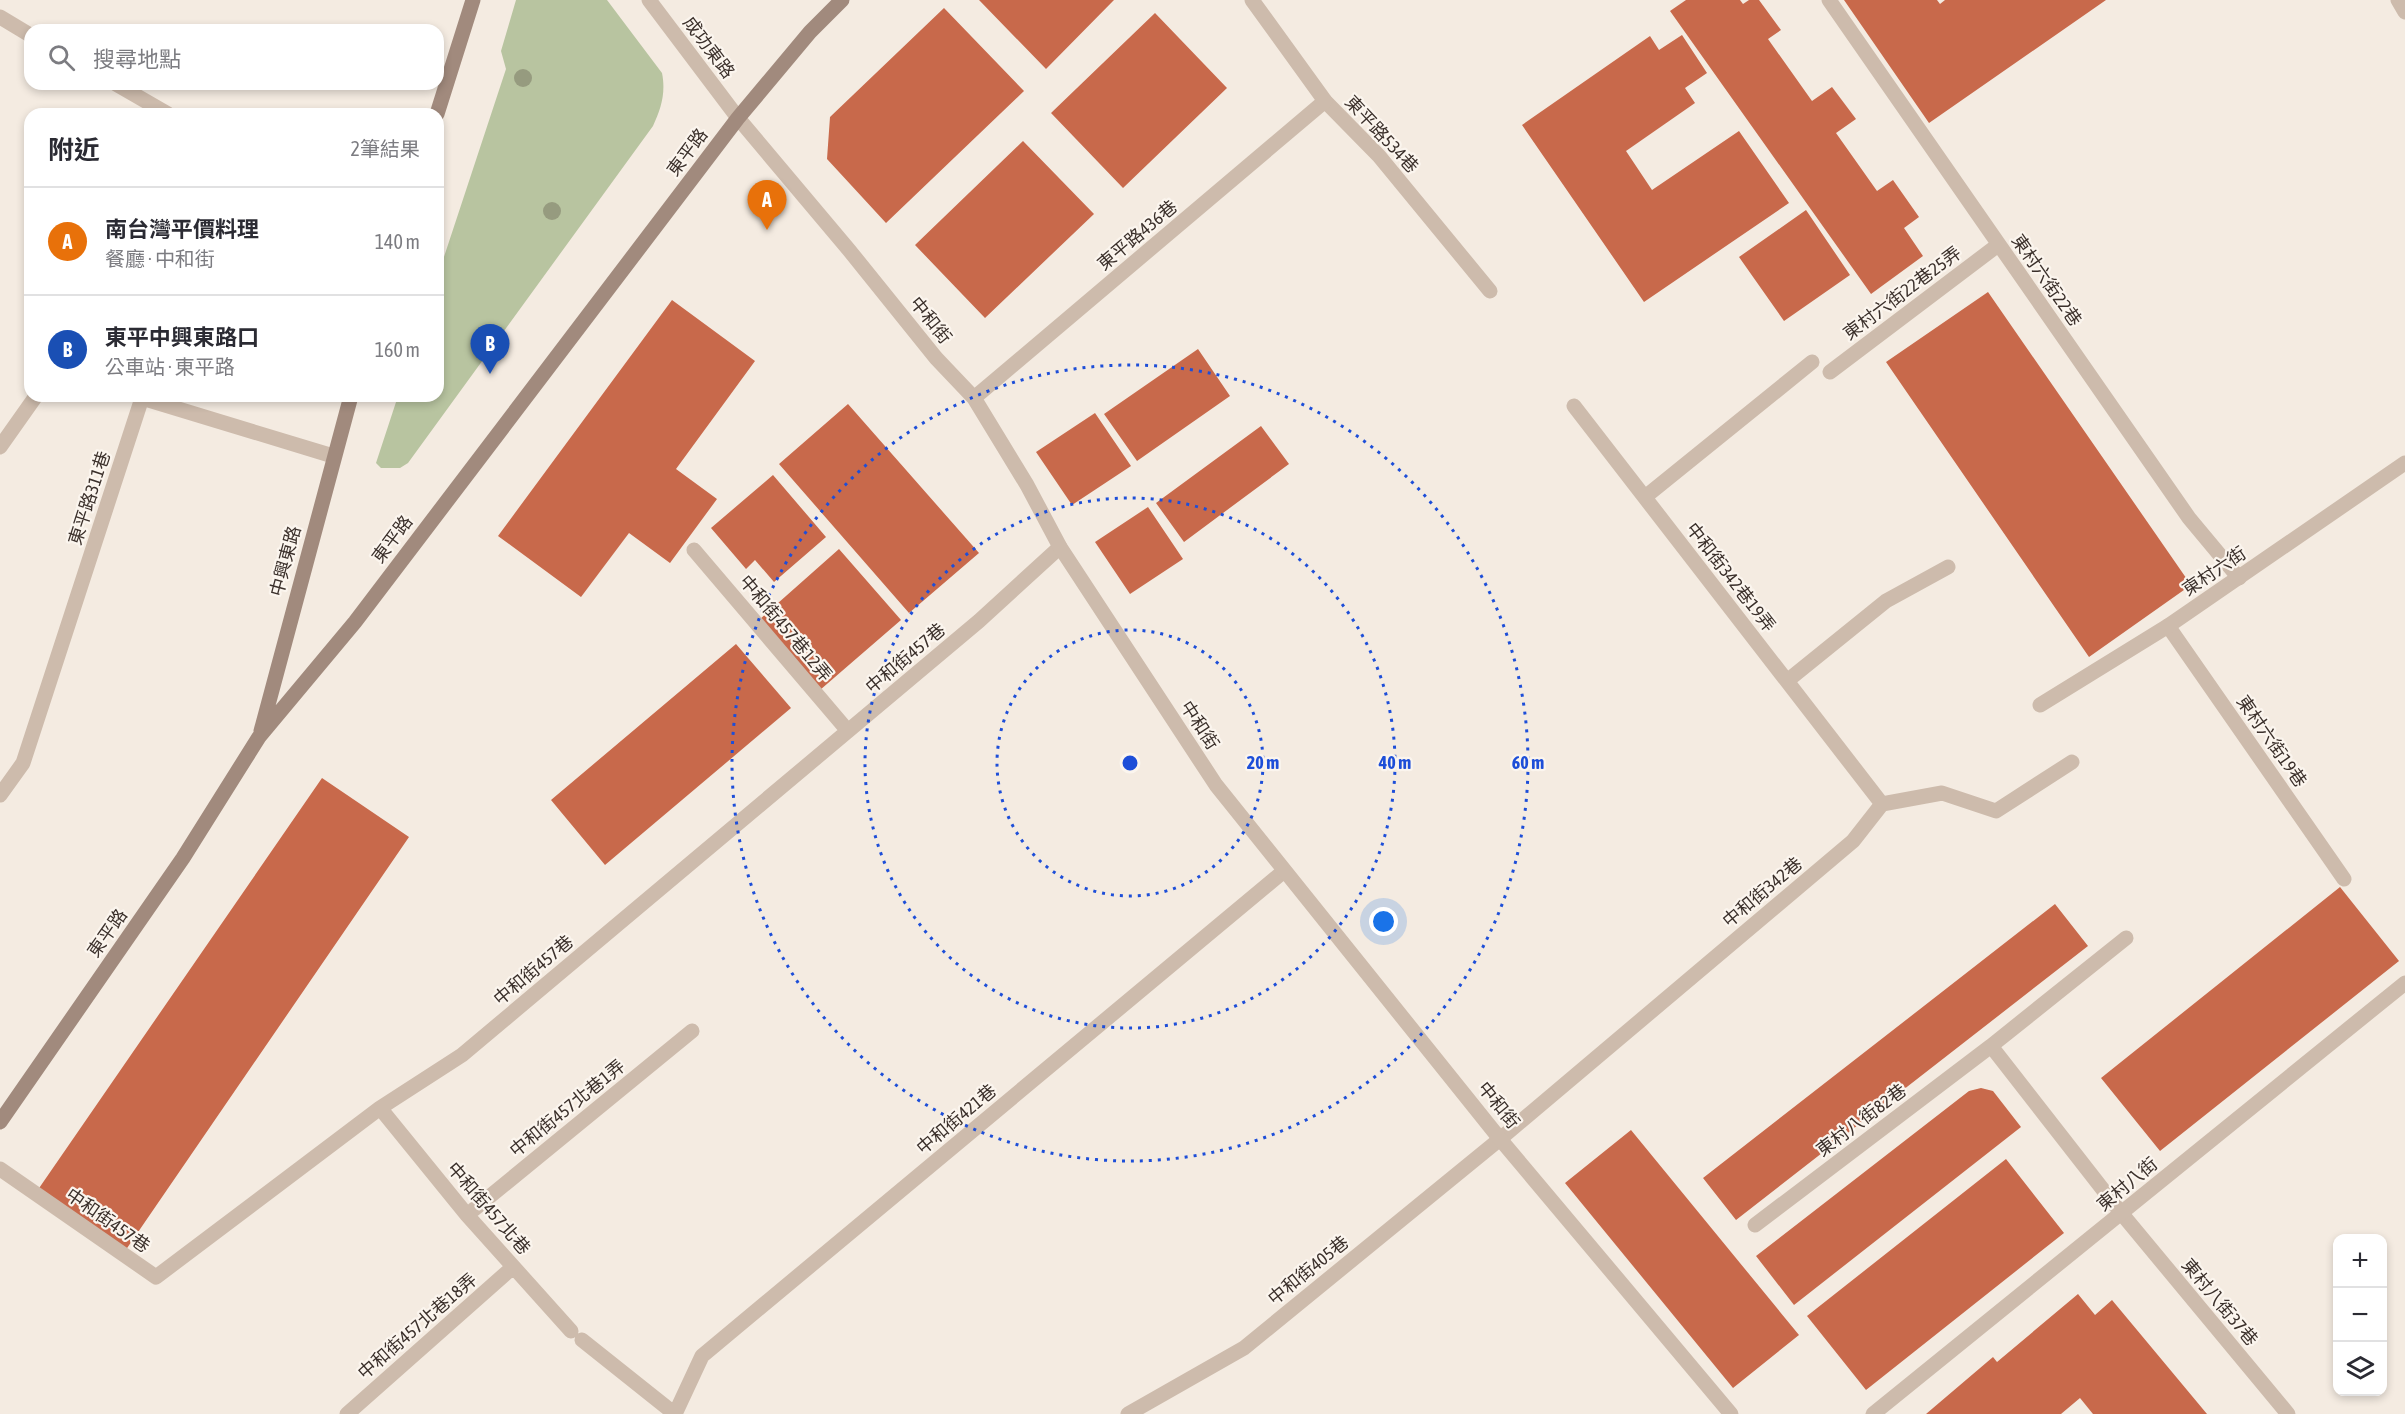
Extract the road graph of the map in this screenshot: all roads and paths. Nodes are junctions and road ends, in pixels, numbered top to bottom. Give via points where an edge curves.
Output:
1 (472, 0) edge
2 (650, 0) edge
3 (842, 0) edge
4 (1252, 0) edge
5 (1829, 0) edge
6 (2398, 0) edge
7 (2405, 12) edge
8 (0, 17) edge
9 (24, 31) edge
10 (126, 90) edge
11 (1325, 101) junction
12 (158, 108) edge
13 (439, 108) edge
14 (738, 118) junction
15 (1998, 245) junction
16 (1490, 291) dead end
17 (1812, 362) dead end
18 (1830, 372) dead end
19 (974, 398) junction
20 (32, 402) edge
21 (141, 402) edge
22 (155, 402) edge
23 (349, 402) edge
24 (1574, 406) dead end
25 (0, 447) edge
26 (333, 456) junction
27 (2405, 463) edge
28 (1645, 497) junction
29 (1060, 547) junction
30 (694, 550) dead end
31 (1948, 567) dead end
32 (2239, 578) junction
33 (2168, 626) junction
34 (1786, 681) junction
35 (2040, 705) dead end
36 (848, 731) junction
37 (259, 737) junction
38 (2072, 762) dead end
39 (0, 795) edge
40 (1882, 804) junction
41 (1284, 871) junction
42 (2344, 879) dead end
43 (2126, 938) dead end
44 (2405, 983) edge
45 (692, 1031) dead end
46 (1991, 1046) junction
47 (380, 1108) junction
48 (0, 1122) edge
49 (1500, 1138) junction
50 (0, 1169) edge
51 (2122, 1214) junction
52 (467, 1215) junction
53 (1755, 1225) dead end
54 (513, 1267) junction
55 (347, 1414) edge
56 (675, 1414) edge
57 (1128, 1414) edge
58 (1731, 1414) edge
59 (1873, 1414) edge
60 (2288, 1414) edge

1 - 13 main road
2 - 14 street, 成功東路
3 - 14 main road, 東平路
4 - 11 street, 東平路534巷
5 - 15 street, 東村六街22巷
6 - 7 street
8 - 9 street
10 - 12 street
11 - 16 street, 東平路534巷 via 1379,156
11 - 19 street, 東平路436巷
14 - 19 street, 中和街 via 936,358
14 - 37 main road, 東平路 via 354,622
15 - 18 street, 東村六街22巷25弄
15 - 32 street, 東村六街22巷 via 2189,518
17 - 28 street
19 - 29 street, 中和街
20 - 25 street
21 - 39 street, 東平路311巷 via 23,763
22 - 26 street, 東平路311巷
23 - 26 main road, 中興東路
24 - 28 street, 中和街342巷19弄
26 - 37 main road, 中興東路
27 - 32 street, 東村六街
28 - 34 street, 中和街342巷19弄
29 - 36 street, 中和街457巷
29 - 41 street, 中和街 via 1216,785
30 - 36 street, 中和街457巷12弄
31 - 34 street via 1886,601
32 - 33 street, 東村六街
33 - 35 street, 東村六街
33 - 42 street, 東村六街19巷
34 - 40 street, 中和街342巷19弄
36 - 47 street, 中和街457巷 via 462,1055
37 - 48 main road, 東平路 via 183,858
38 - 40 street via 1996,811 1942,793
40 - 49 street, 中和街342巷 via 1853,840
41 - 49 street, 中和街
41 - 56 street, 中和街421巷 via 702,1356
43 - 46 street, 東村八街82巷
44 - 51 street, 東村八街
45 - 52 street, 中和街457北巷1弄
46 - 51 street
46 - 53 street, 東村八街82巷
47 - 50 street, 中和街457巷 via 156,1276
47 - 52 street, 中和街457北巷
49 - 57 street, 中和街405巷 via 1244,1348
49 - 58 street, 中和街
51 - 59 street, 東村八街
51 - 60 street, 東村八街37巷
52 - 54 street, 中和街457北巷
54 - 55 street, 中和街457北巷18弄
54 - 56 street, 中和街457北巷 via 577,1336

